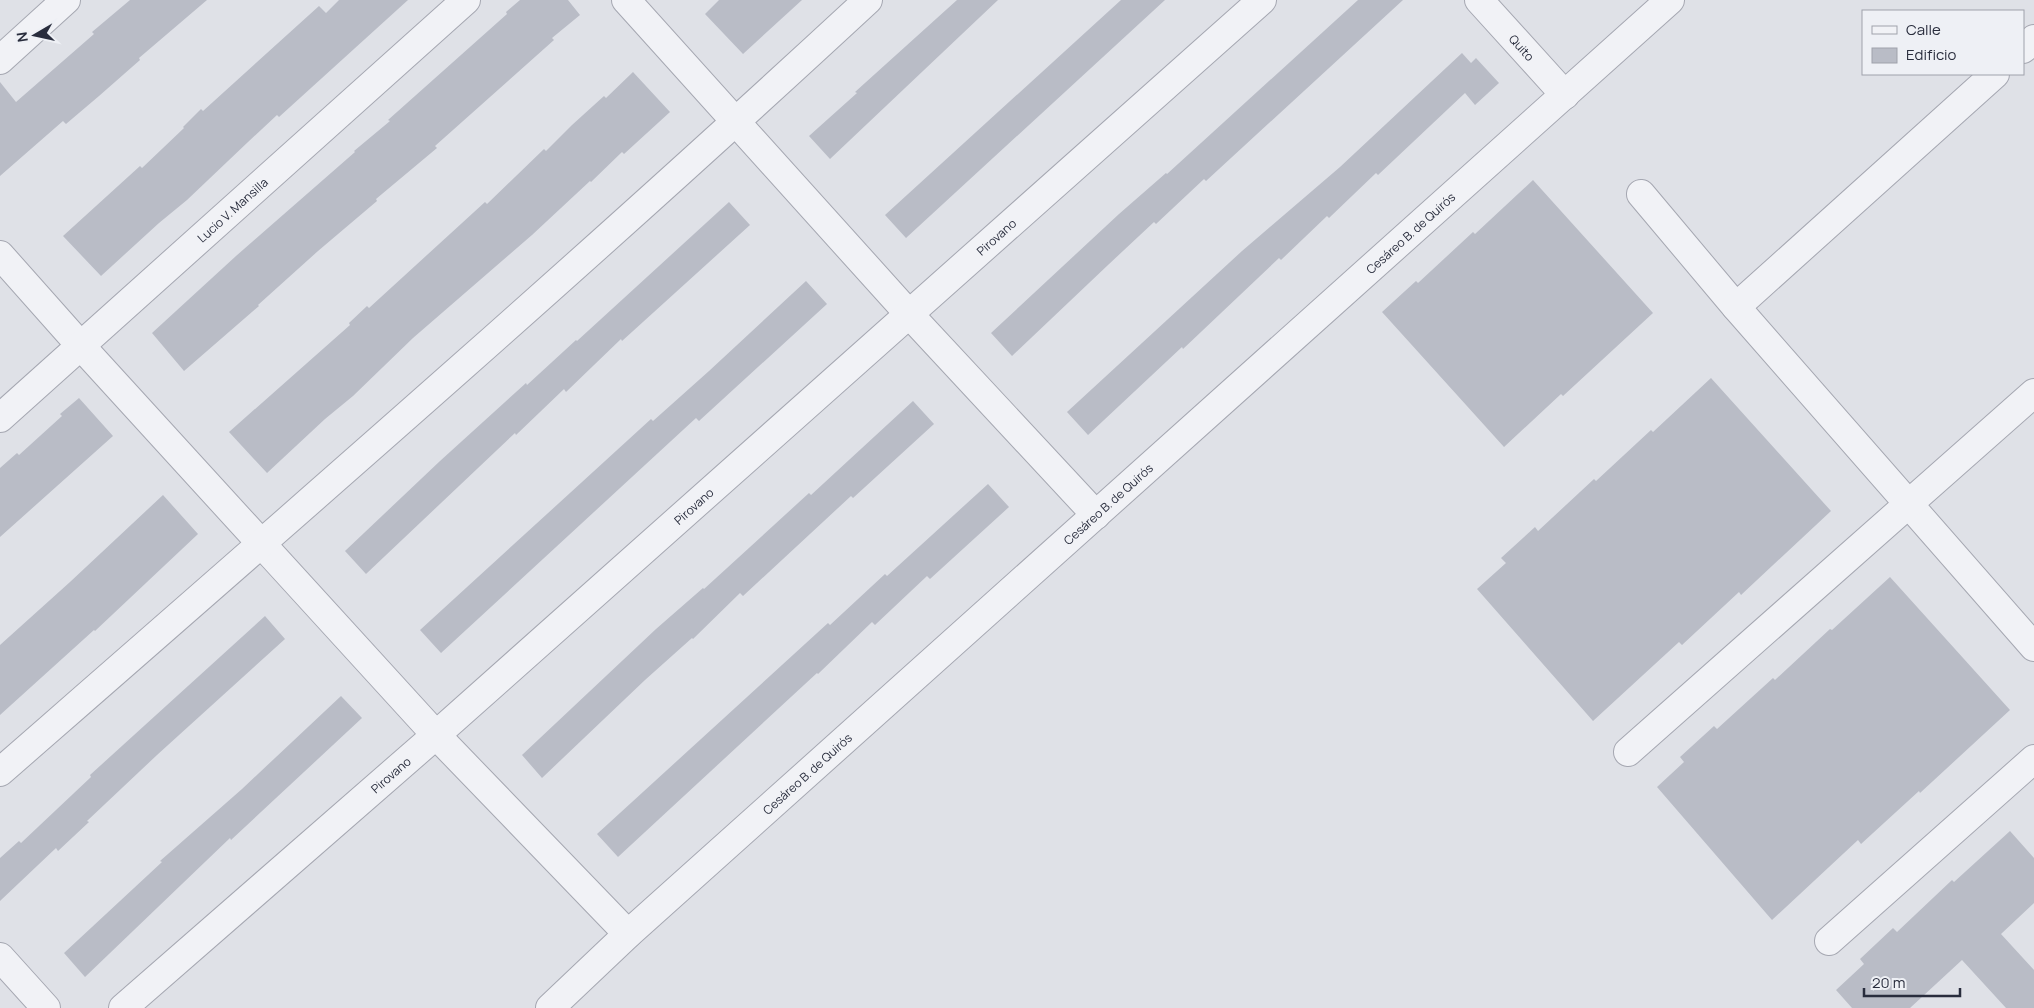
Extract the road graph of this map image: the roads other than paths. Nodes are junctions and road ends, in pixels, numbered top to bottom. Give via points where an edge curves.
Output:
1 (66, 0) edge
2 (466, 0) edge
3 (626, 0) edge
4 (868, 0) edge
5 (1262, 0) edge
6 (1479, 0) edge
7 (1670, 0) edge
8 (2034, 39) edge
9 (2024, 48) edge
10 (0, 60) edge
11 (1994, 75) edge
12 (1565, 94) junction
13 (736, 122) junction
14 (1641, 194) dead end
15 (0, 255) edge
16 (1736, 306) junction
17 (908, 314) junction
18 (80, 345) junction
19 (2034, 394) edge
20 (0, 418) edge
21 (1909, 504) junction
22 (1096, 514) junction
23 (262, 544) junction
24 (2034, 647) edge
25 (436, 735) junction
26 (1628, 752) dead end
27 (2034, 759) edge
28 (0, 772) edge
29 (628, 934) junction
30 (1829, 941) dead end
31 (0, 957) edge
32 (46, 1008) edge
33 (123, 1008) edge
34 (550, 1008) edge

1 - 10 street
2 - 18 street, Lucio V. Mansilla
3 - 13 street
4 - 13 street
5 - 17 street, Pirovano
6 - 12 street, Quito
7 - 12 street, Cesáreo B. de Quirós
8 - 9 street
11 - 16 street
12 - 22 street, Cesáreo B. de Quirós
13 - 17 street
13 - 23 street
14 - 16 street
15 - 18 street
16 - 21 street
17 - 22 street
17 - 25 street, Pirovano
18 - 20 street, Lucio V. Mansilla
18 - 23 street
19 - 21 street
21 - 24 street
21 - 26 street
22 - 29 street, Cesáreo B. de Quirós
23 - 25 street
23 - 28 street
25 - 29 street
25 - 33 street, Pirovano
27 - 30 street
29 - 34 street, Cesáreo B. de Quirós
31 - 32 street

